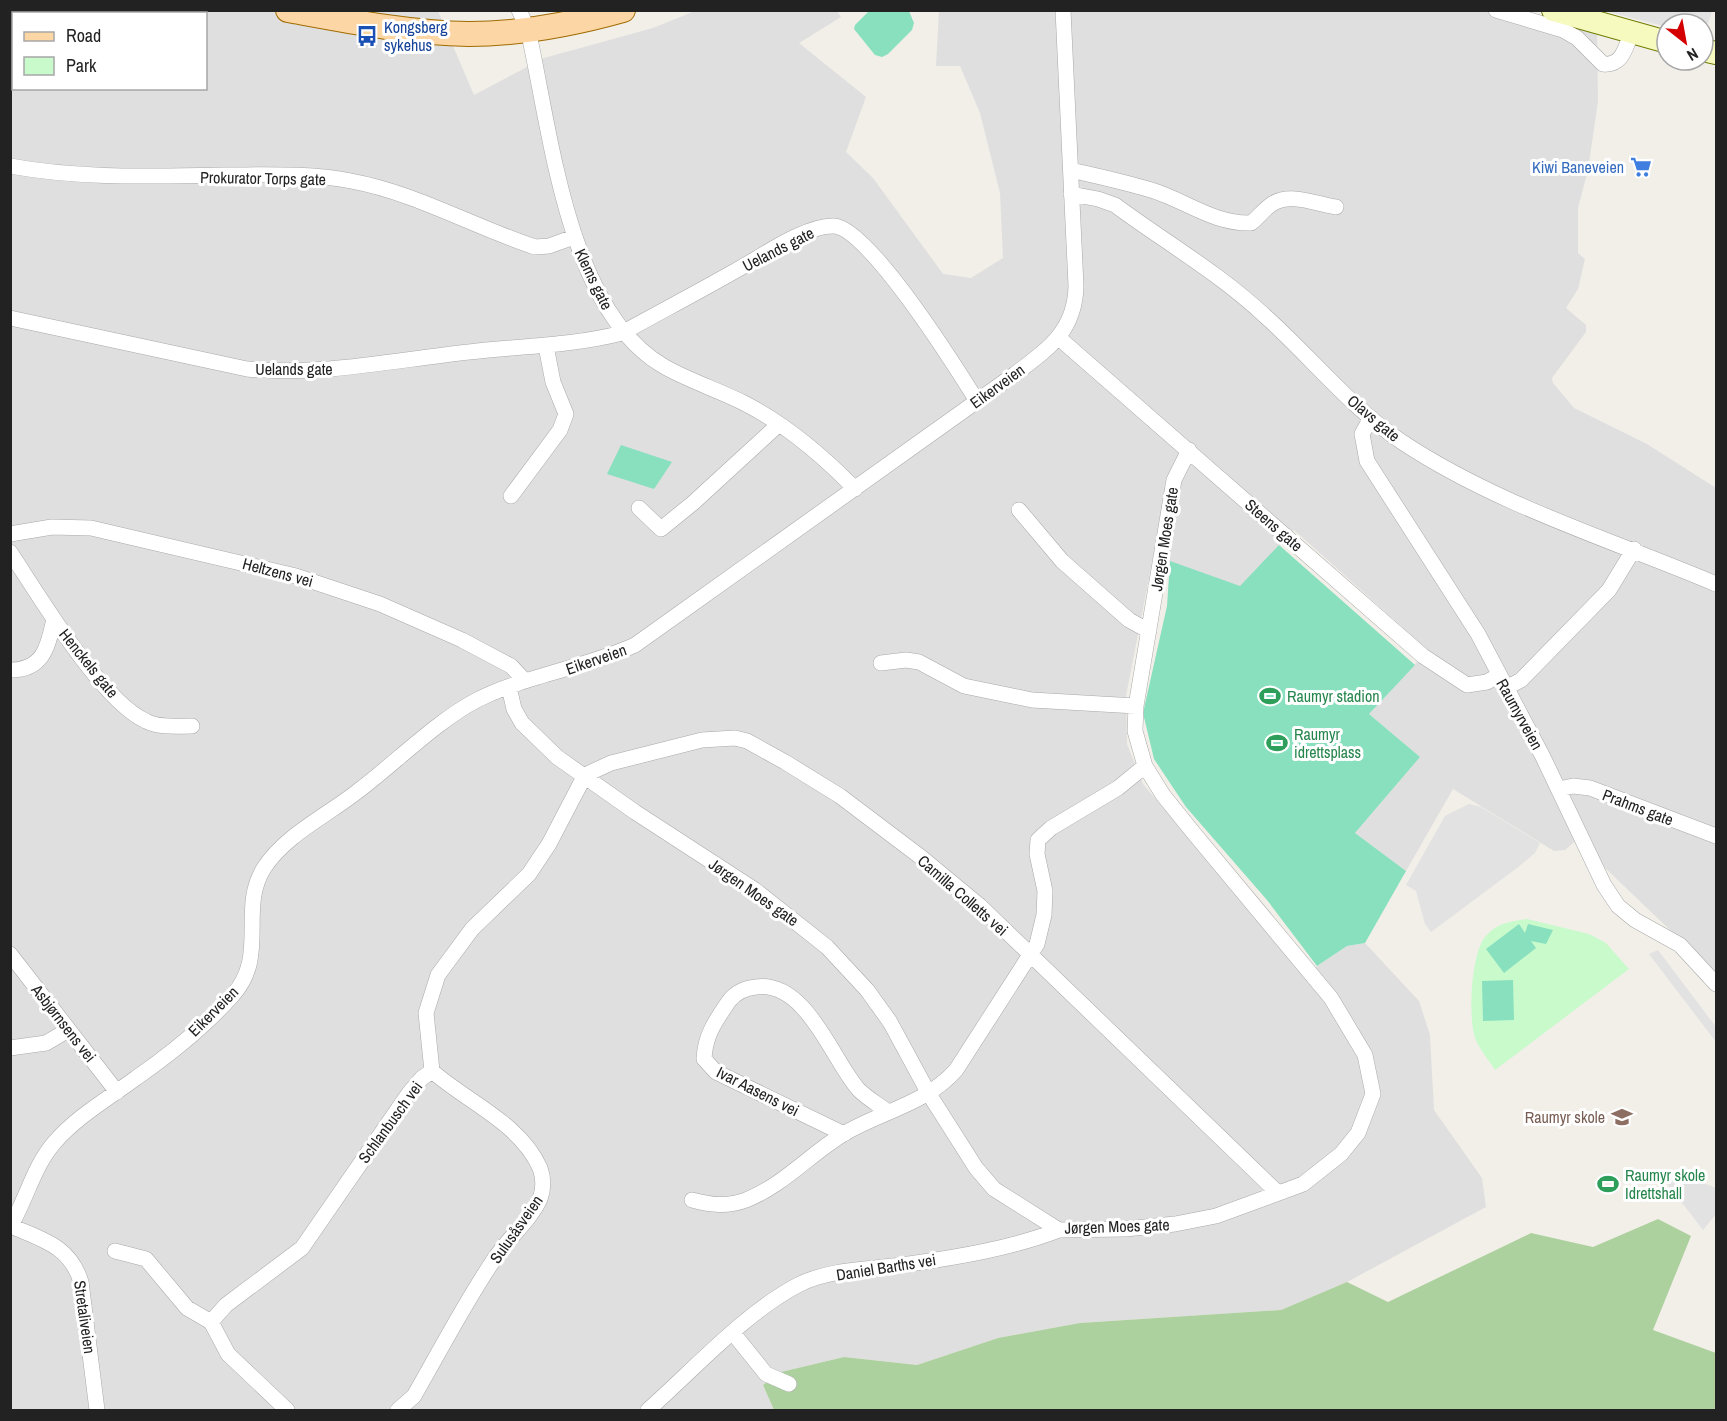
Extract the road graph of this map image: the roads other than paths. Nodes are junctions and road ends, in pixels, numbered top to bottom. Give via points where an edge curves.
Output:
1 (288, 10) edge
2 (623, 10) edge
3 (1063, 10) edge
4 (1496, 10) edge
5 (1553, 10) edge
6 (524, 20) edge
7 (1630, 34) junction
8 (1655, 39) edge
9 (10, 166) edge
10 (1071, 170) junction
11 (1071, 194) junction
12 (1336, 207) dead end
13 (574, 237) junction
14 (10, 318) edge
15 (622, 333) junction
16 (1059, 338) junction
17 (546, 346) junction
18 (977, 401) junction
19 (1371, 418) junction
20 (778, 424) junction
21 (1189, 450) junction
22 (855, 489) junction
23 (511, 496) dead end
24 (639, 508) dead end
25 (1019, 510) dead end
26 (10, 534) edge
27 (1634, 549) junction
28 (10, 552) edge
29 (1716, 585) edge
30 (54, 619) junction
31 (1149, 631) junction
32 (881, 663) dead end
33 (10, 670) edge
34 (525, 681) junction
35 (1502, 682) junction
36 (510, 687) junction
37 (1136, 706) junction
38 (192, 726) dead end
39 (1145, 766) junction
40 (585, 775) junction
41 (1559, 789) junction
42 (1716, 836) edge
43 (10, 954) edge
44 (1029, 955) junction
45 (1716, 984) edge
46 (68, 1030) junction
47 (10, 1048) edge
48 (432, 1071) junction
49 (117, 1092) junction
50 (929, 1094) junction
51 (888, 1112) junction
52 (844, 1134) junction
53 (1278, 1193) junction
54 (692, 1200) dead end
55 (11, 1227) edge
56 (1059, 1230) junction
57 (115, 1251) dead end
58 (211, 1322) junction
59 (734, 1334) junction
60 (789, 1384) dead end
61 (97, 1410) edge
62 (288, 1410) edge
63 (398, 1410) edge
64 (648, 1410) edge

1 - 6 main road via 425,32 472,34
2 - 6 main road
3 - 10 street, Eikerveien
4 - 7 street via 1563,30 1603,64 1611,65 1620,59
5 - 7 main road
6 - 13 street, Klems gate
7 - 8 main road
9 - 13 street, Prokurator Torps gate via 129,177 285,175 350,181 386,189 535,248
10 - 11 street, Eikerveien
10 - 12 street via 1153,190 1210,217 1241,223 1251,223 1283,199
11 - 16 street, Eikerveien via 1076,306
11 - 19 street, Olavs gate via 1115,205 1218,275
13 - 15 street, Klems gate via 588,273
14 - 17 street, Uelands gate via 247,369 280,372
15 - 17 street, Uelands gate
15 - 18 street, Uelands gate via 786,243 816,228 835,226 857,237 895,283 924,319
15 - 20 street, Klems gate via 665,367 746,404
16 - 18 street, Eikerveien
16 - 21 street, Steens gate
17 - 23 street via 553,382 566,414 560,430
18 - 22 street, Eikerveien
19 - 27 street, Olavs gate via 1435,463 1498,495
19 - 35 street, Raumyrveien via 1362,434 1367,461 1478,634
20 - 22 street, Klems gate
20 - 24 street via 662,529
21 - 31 street, Jørgen Moes gate via 1174,480
21 - 35 street, Steens gate via 1423,656 1467,685
22 - 34 street, Eikerveien via 635,645
25 - 31 street via 1062,561 1129,620
26 - 34 street, Heltzens vei via 52,527 91,528 296,576 380,604 462,640 511,666
27 - 29 street, Olavs gate
27 - 35 street via 1609,590 1535,667 1521,680
28 - 30 street, Henckels gate
30 - 33 street, Henckels gate via 40,658 29,668
30 - 38 street, Henckels gate via 104,686 130,711 146,722
31 - 37 street, Jørgen Moes gate
32 - 37 street via 919,662 964,686 1012,697
34 - 36 street, Eikerveien
35 - 41 street, Raumyrveien
36 - 40 street, Jørgen Moes gate via 514,709 522,723 557,757
36 - 49 street, Eikerveien via 451,716 273,856 256,882 251,963 237,991 203,1024
37 - 39 street, Jørgen Moes gate via 1135,731
39 - 44 street via 1038,840 1036,854 1045,891 1044,915 1037,944
39 - 53 street, Jørgen Moes gate via 1163,795 1331,998 1365,1055 1373,1094 1358,1133 1322,1170 1303,1184
40 - 44 street, Camilla Colletts vei via 611,763 702,740 720,737 747,741 840,796 922,858 980,906
40 - 48 street, Schlanbusch vei via 529,874 472,929 438,975 426,1013
40 - 50 street, Jørgen Moes gate via 754,890 827,948 867,990 890,1022
41 - 42 street, Prahms gate via 1590,788
41 - 45 street, Raumyrveien via 1618,906 1680,945
43 - 46 street, Asbjørnsens vei
44 - 50 street via 956,1070
44 - 53 street, Camilla Colletts vei
46 - 47 street via 46,1042
46 - 49 street, Asbjørnsens vei
48 - 58 street, Schlanbusch vei via 409,1093 302,1248 226,1305
48 - 63 street, Sulusåsveien via 518,1137 540,1169 544,1184 539,1200 493,1261 414,1396
49 - 55 street, Eikerveien via 53,1144
50 - 51 street
50 - 56 street, Jørgen Moes gate via 994,1189
51 - 52 street
51 - 52 street, Ivar Aasens vei via 859,1090 810,1015 786,995 763,986 745,988 732,997 709,1030 704,1059 716,1072
52 - 54 street via 792,1173 748,1199 728,1205
53 - 56 street, Jørgen Moes gate via 1216,1216 1175,1224
55 - 61 street, Stretaliveien via 68,1254 77,1267
56 - 59 street, Daniel Barths vei via 1030,1241 908,1265 867,1268 799,1285 758,1311
57 - 58 street via 146,1259 187,1308
58 - 62 street via 228,1354
59 - 60 street via 766,1374
59 - 64 street, Daniel Barths vei

